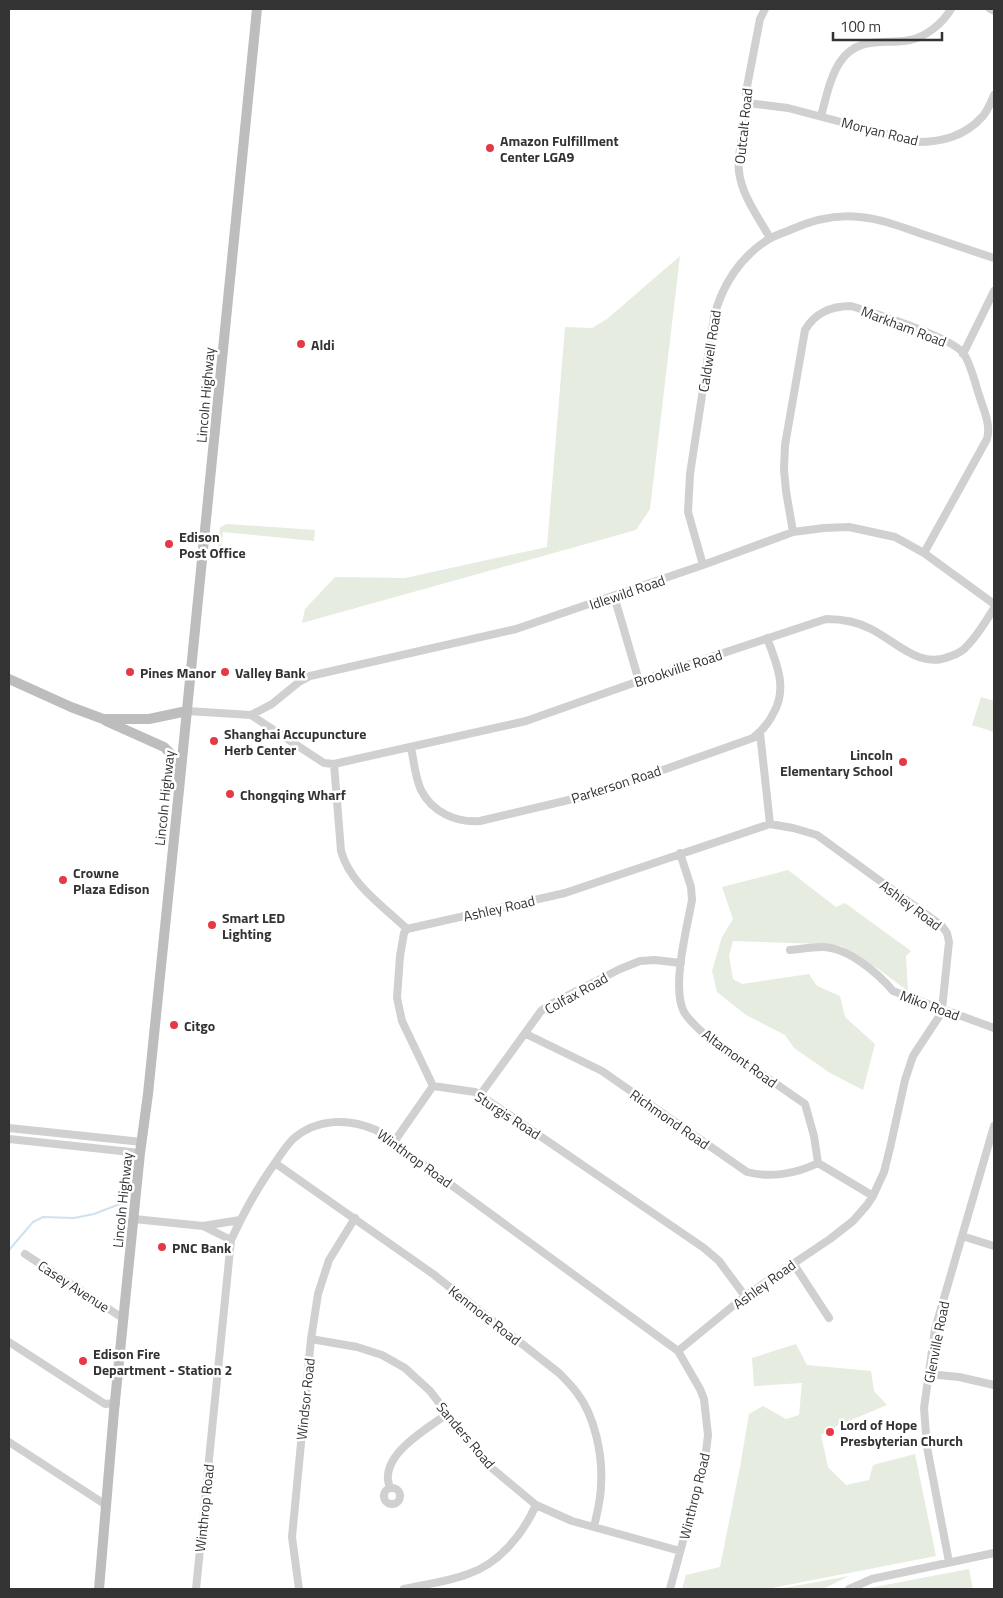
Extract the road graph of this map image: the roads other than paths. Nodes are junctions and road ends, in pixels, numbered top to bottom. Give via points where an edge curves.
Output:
1 (257, 9) edge
2 (765, 9) edge
3 (951, 9) edge
4 (990, 9) edge
5 (994, 11) edge
6 (994, 95) edge
7 (748, 103) junction
8 (821, 116) junction
9 (770, 238) junction
10 (994, 258) edge
11 (994, 291) edge
12 (963, 354) junction
13 (991, 425) edge
14 (793, 532) junction
15 (924, 553) junction
16 (703, 566) junction
17 (614, 596) junction
18 (994, 604) edge
19 (994, 608) edge
20 (768, 638) junction
21 (9, 679) edge
22 (639, 681) junction
23 (187, 712) junction
24 (251, 715) junction
25 (103, 719) junction
26 (760, 733) junction
27 (411, 748) junction
28 (334, 764) junction
29 (180, 780) junction
30 (770, 824) junction
31 (680, 853) junction
32 (407, 928) junction
33 (790, 950) dead end
34 (681, 963) junction
35 (942, 1009) junction
36 (994, 1028) edge
37 (526, 1034) junction
38 (433, 1086) junction
39 (480, 1095) junction
40 (994, 1126) edge
41 (9, 1128) edge
42 (9, 1140) edge
43 (142, 1142) junction
44 (394, 1142) junction
45 (140, 1154) junction
46 (275, 1163) junction
47 (818, 1163) junction
48 (873, 1196) junction
49 (355, 1218) junction
50 (134, 1219) junction
51 (240, 1220) junction
52 (203, 1226) junction
53 (962, 1236) junction
54 (231, 1240) junction
55 (994, 1246) edge
56 (25, 1254) dead end
57 (793, 1263) junction
58 (745, 1296) junction
59 (829, 1318) dead end
60 (124, 1319) junction
61 (311, 1339) junction
62 (9, 1342) edge
63 (678, 1351) junction
64 (928, 1374) junction
65 (994, 1385) edge
66 (116, 1403) junction
67 (447, 1414) junction
68 (9, 1442) edge
69 (390, 1488) dead end
70 (106, 1505) junction
71 (536, 1505) junction
72 (594, 1527) junction
73 (680, 1551) junction
74 (994, 1553) edge
75 (949, 1562) junction
76 (99, 1589) edge
77 (196, 1589) edge
78 (299, 1589) edge
79 (404, 1589) edge
80 (670, 1589) edge
81 (849, 1589) edge

1 - 23 main road, Lincoln Highway
2 - 7 street, Outcalt Road via 753,52 746,92
3 - 8 street via 939,24 912,40 873,41 846,55 834,73
4 - 5 street
6 - 8 street, Moryan Road via 984,115 972,126 960,134 932,142 918,142
7 - 8 street, Moryan Road
7 - 9 street, Outcalt Road via 738,159 739,178
9 - 10 street, Caldwell Road via 820,219 859,217 882,221
9 - 16 street, Caldwell Road via 736,268 718,301 714,317 690,474 688,512
11 - 12 street
12 - 13 street, Markham Road via 969,362
12 - 14 street, Markham Road via 958,348 920,330 851,306 826,311 810,320 805,330 784,446 785,484
13 - 15 street, Markham Road via 987,439
14 - 15 street, Idlewild Road via 850,527 895,537
14 - 16 street, Idlewild Road
15 - 18 street, Idlewild Road
16 - 17 street, Idlewild Road
17 - 22 street
17 - 24 street, Idlewild Road via 516,629 310,676
19 - 20 street, Brookville Road via 961,652 941,660 919,658 870,629 835,619
20 - 22 street, Brookville Road
20 - 26 street via 782,687 778,706
21 - 25 main road
22 - 27 street, Brookville Road via 526,720
23 - 24 street
23 - 25 main road via 149,719
23 - 29 main road, Lincoln Highway
24 - 28 street via 324,762
25 - 29 main road via 164,747 171,754
26 - 27 street, Parkerson Road via 598,793 471,822 450,817 429,801 421,789
26 - 30 street
27 - 28 street, Brookville Road
28 - 32 street via 343,859 364,889
29 - 43 main road, Lincoln Highway
30 - 31 street, Ashley Road
30 - 35 street, Ashley Road via 817,835 942,926 949,942
31 - 32 street, Ashley Road via 565,893
31 - 34 street, Altamont Road via 692,900
32 - 38 street via 400,956 397,998 402,1022
33 - 35 street, Miko Road via 823,947 847,952 893,991
34 - 37 street, Colfax Road via 640,961 620,969 549,1005 541,1011
34 - 47 street, Altamont Road via 679,983 683,1010 704,1034 805,1104
35 - 36 street, Miko Road
35 - 48 street, Ashley Road via 913,1056 886,1164
37 - 39 street, Colfax Road
37 - 47 street, Richmond Road via 602,1071 746,1172 778,1174
38 - 39 street, Sturgis Road
38 - 44 street
39 - 58 street, Sturgis Road via 704,1248 719,1261
40 - 53 street, Glenville Road
41 - 43 street
42 - 45 street
43 - 45 main road, Lincoln Highway
44 - 46 street, Winthrop Road via 362,1124 338,1121 312,1128 293,1139
44 - 63 street, Winthrop Road
45 - 50 main road, Lincoln Highway
46 - 49 street, Kenmore Road
46 - 51 street, Winthrop Road
47 - 48 street
48 - 57 street, Ashley Road via 853,1221
49 - 61 street, Windsor Road via 322,1277
49 - 72 street, Kenmore Road via 433,1274 559,1373 577,1392 585,1404 597,1438 601,1468 602,1485
50 - 52 street
50 - 60 main road, Lincoln Highway
51 - 52 street
51 - 54 street, Winthrop Road
52 - 54 street
53 - 55 street
53 - 64 street, Glenville Road via 935,1329
54 - 77 street, Winthrop Road
56 - 60 street, Casey Avenue
57 - 58 street, Ashley Road
57 - 59 street
58 - 63 street, Ashley Road
60 - 66 main road, Lincoln Highway
61 - 67 street, Sanders Road via 358,1347 382,1355 405,1368 430,1391
61 - 78 street, Windsor Road via 292,1537
62 - 66 street via 105,1404
63 - 73 street, Winthrop Road via 704,1399 708,1435 705,1460
64 - 65 street
64 - 75 street, Glenville Road via 924,1408 927,1447
66 - 70 main road, Lincoln Highway
67 - 69 street via 398,1452 387,1477
67 - 71 street, Sanders Road via 488,1465
68 - 70 street
70 - 76 main road, Lincoln Highway
71 - 72 street, Sanders Road
71 - 79 street via 514,1542 487,1565 468,1574
72 - 73 street, Sanders Road
73 - 80 street, Winthrop Road
74 - 75 street
75 - 81 street via 872,1579

